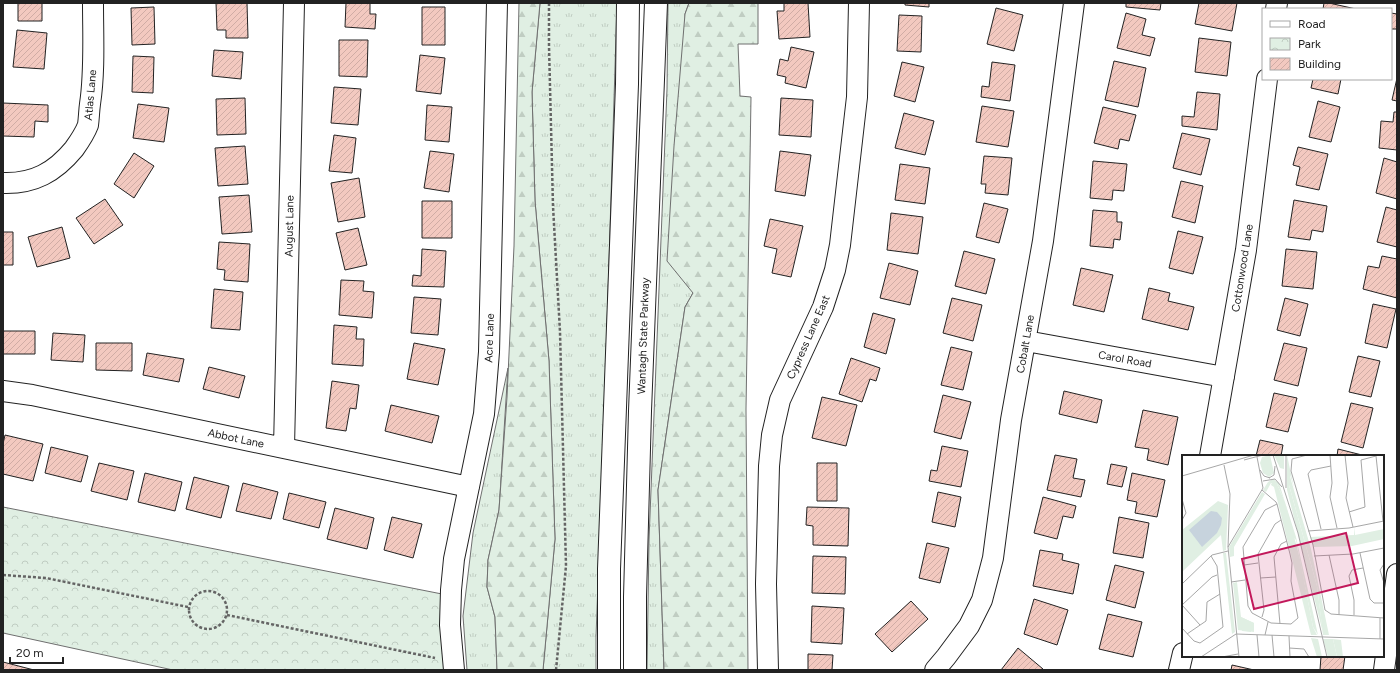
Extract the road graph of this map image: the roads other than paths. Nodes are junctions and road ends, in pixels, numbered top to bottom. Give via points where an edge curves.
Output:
1 (93, 3) edge
2 (294, 3) edge
3 (497, 3) edge
4 (628, 3) edge
5 (656, 3) edge
6 (859, 3) edge
7 (1074, 3) edge
8 (1267, 80) edge
9 (3, 183) edge
10 (1026, 341) junction
11 (1224, 377) junction
12 (3, 391) edge
13 (284, 448) junction
14 (1210, 455) edge
15 (469, 487) junction
16 (1391, 586) edge
17 (1182, 657) edge
18 (454, 666) edge
19 (609, 670) edge
20 (635, 670) edge
21 (768, 670) edge
22 (935, 670) edge
23 (1179, 670) edge
24 (1384, 670) edge

1 - 9 street, Atlas Lane via 92,91 88,126 79,142 49,173 13,184
2 - 13 street, August Lane
3 - 15 street, Acre Lane via 489,352 484,414
4 - 19 highway via 609,569
5 - 20 highway, Wantagh State Parkway via 640,411
6 - 21 street, Cypress Lane East via 857,98 840,245 823,307 780,400 772,435 766,576
7 - 10 street, Cobalt Lane via 1043,242
8 - 11 street, Cottonwood Lane via 1246,250
10 - 11 street, Carol Road
10 - 22 street, Cobalt Lane via 1011,420 992,558 982,600 969,626
11 - 14 street, Cottonwood Lane
12 - 13 street, Abbot Lane
13 - 15 street, Abbot Lane
15 - 18 street, Acre Lane via 454,559 451,590 450,626
16 - 24 street
17 - 23 street

